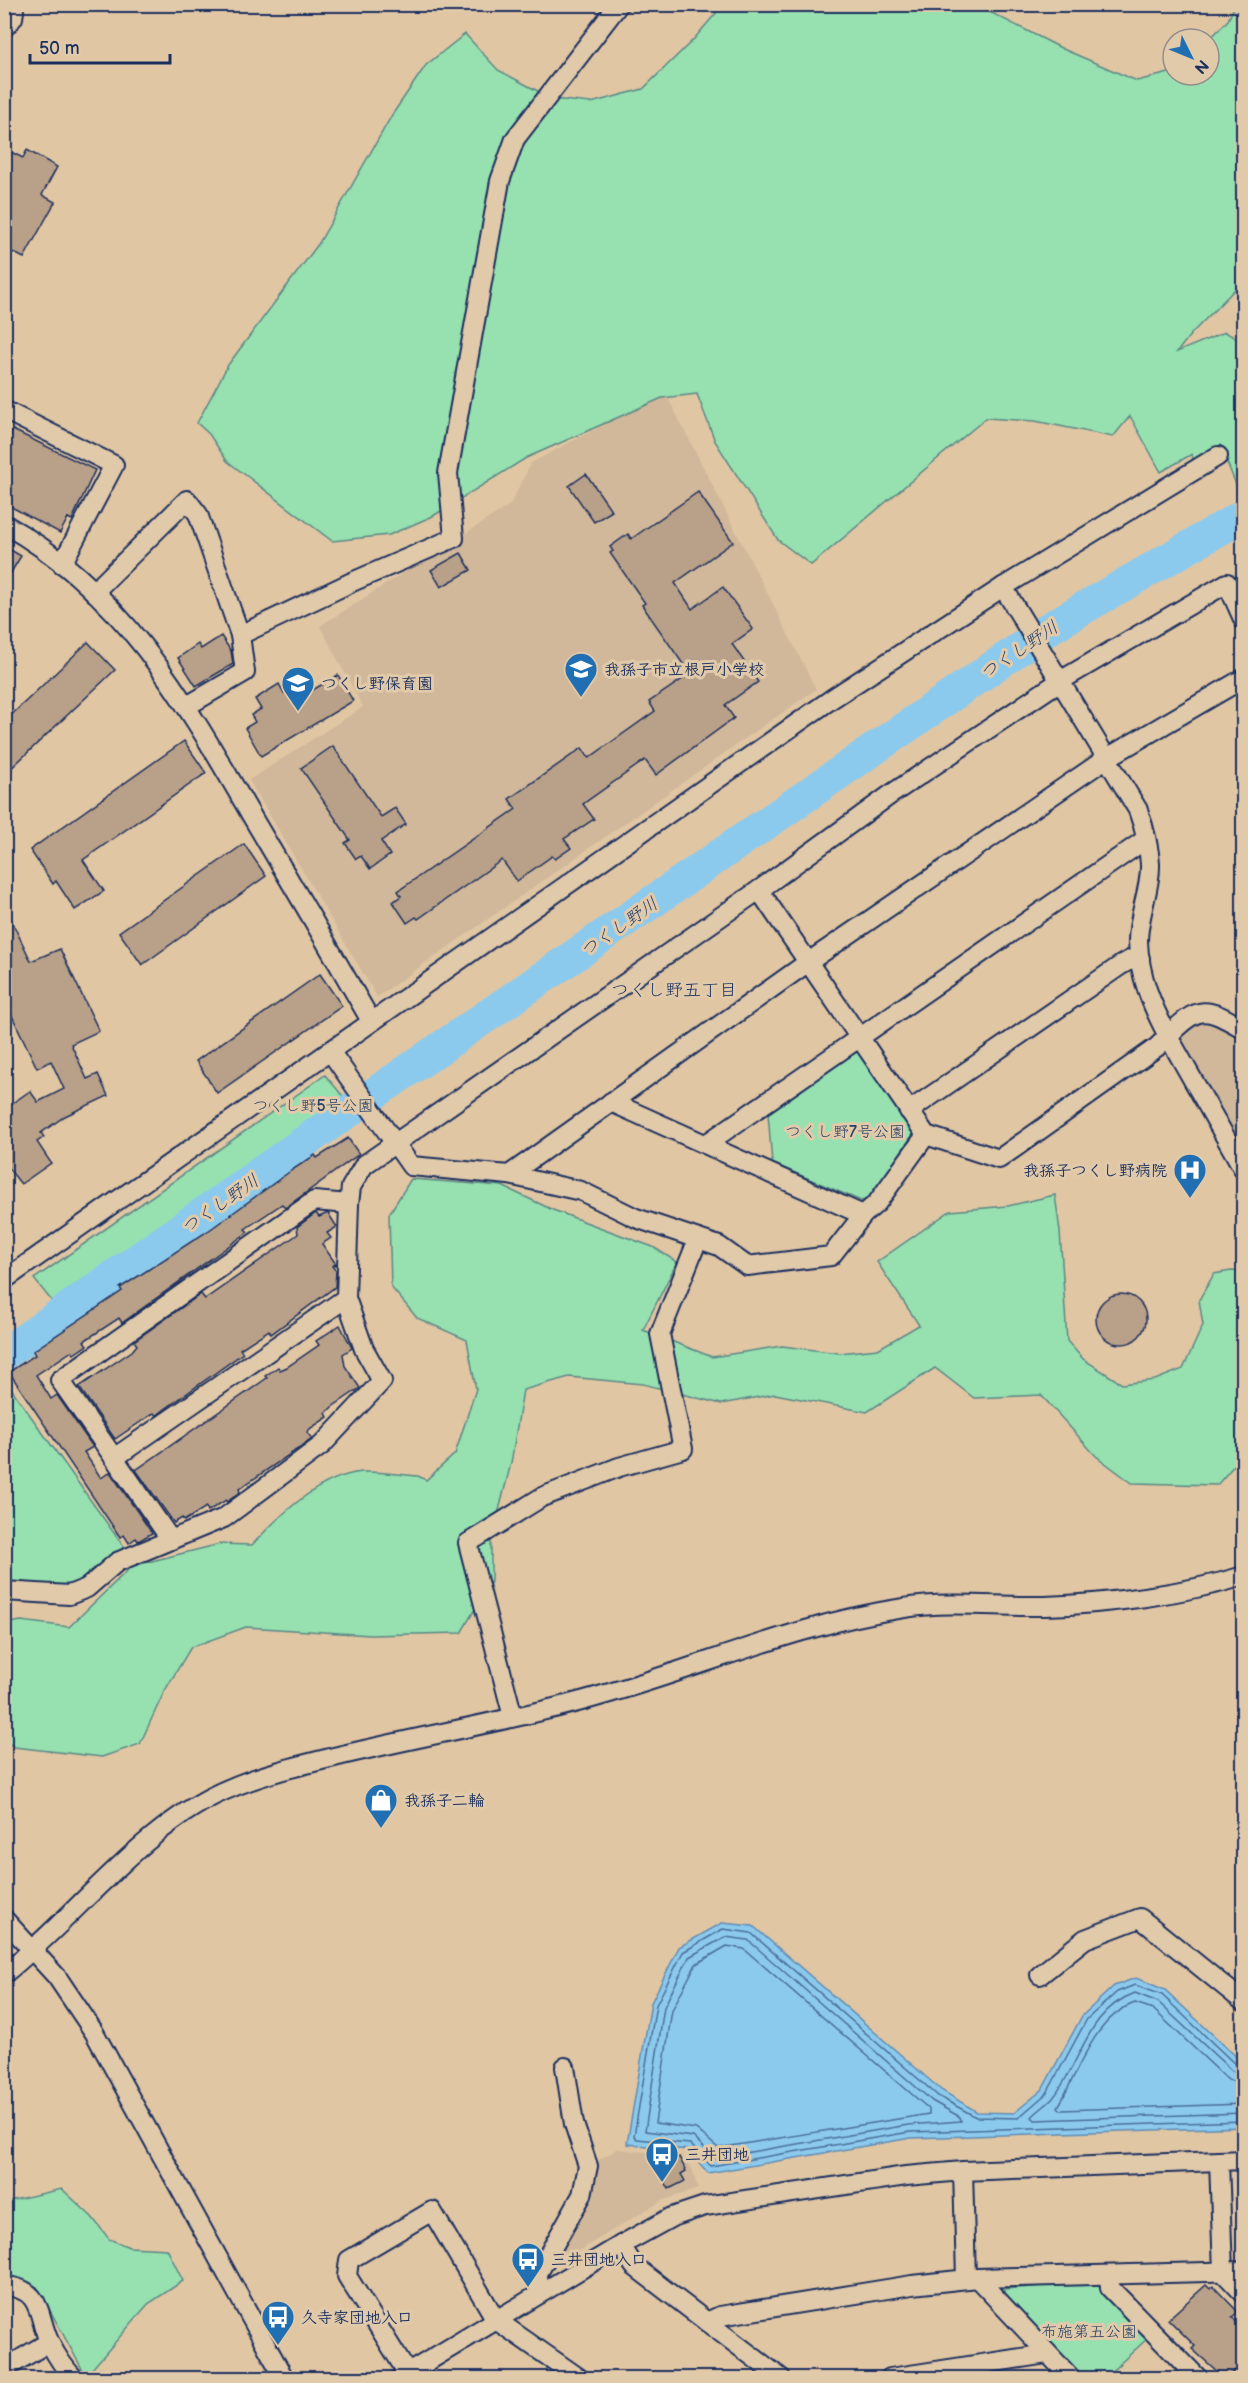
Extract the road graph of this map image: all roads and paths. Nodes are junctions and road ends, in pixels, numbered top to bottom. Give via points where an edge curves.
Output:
1 (10, 4) edge
2 (619, 4) edge
3 (4, 28) edge
4 (4, 410) edge
5 (1218, 456) dead end
6 (4, 524) edge
7 (62, 564) junction
8 (1003, 587) junction
9 (94, 592) junction
10 (1244, 621) edge
11 (240, 635) junction
12 (1244, 678) edge
13 (1060, 681) junction
14 (187, 706) junction
15 (1107, 758) junction
16 (1146, 839) junction
17 (759, 890) junction
18 (1140, 959) junction
19 (807, 963) junction
20 (370, 1021) junction
21 (1244, 1029) edge
22 (1168, 1036) junction
23 (858, 1038) junction
24 (330, 1051) junction
25 (611, 1102) junction
26 (909, 1111) junction
27 (926, 1135) junction
28 (396, 1144) junction
29 (706, 1144) junction
30 (1244, 1170) edge
31 (509, 1175) junction
32 (349, 1204) junction
33 (863, 1215) junction
34 (698, 1239) junction
35 (4, 1280) edge
36 (346, 1298) junction
37 (114, 1458) junction
38 (171, 1540) junction
39 (1244, 1576) edge
40 (4, 1591) edge
41 (513, 1718) junction
42 (4, 1919) edge
43 (34, 1950) junction
44 (4, 1974) edge
45 (1040, 1975) dead end
46 (1244, 2002) edge
47 (565, 2067) dead end
48 (1244, 2160) edge
49 (1219, 2161) junction
50 (963, 2171) junction
51 (621, 2245) junction
52 (1244, 2271) edge
53 (1223, 2272) junction
54 (1109, 2276) junction
55 (972, 2278) junction
56 (4, 2286) edge
57 (539, 2294) junction
58 (1244, 2294) edge
59 (496, 2320) junction
60 (707, 2322) junction
61 (49, 2342) junction
62 (1047, 2354) junction
63 (4, 2369) edge
64 (404, 2376) edge
65 (74, 2379) edge
66 (284, 2379) edge
67 (579, 2379) edge
68 (781, 2379) edge
69 (890, 2379) edge
70 (1071, 2379) edge
71 (1198, 2379) edge

1 - 3 street via 13,18
2 - 11 street via 515,139 500,181 448,473 454,538
4 - 7 street via 114,465
5 - 8 street
6 - 7 street
7 - 9 street
8 - 13 street
8 - 20 street via 833,698
9 - 11 street via 187,500 198,514
9 - 14 street via 159,663
10 - 13 street via 1227,583
11 - 14 street via 245,672
12 - 15 street
13 - 15 street
13 - 17 street via 890,795
14 - 20 street
15 - 16 street via 1138,810
15 - 19 street
16 - 18 street via 1150,865 1138,940
16 - 23 street
17 - 19 street
17 - 28 street
18 - 22 street via 1145,990
18 - 26 street via 1121,965
19 - 23 street
19 - 25 street
20 - 24 street
21 - 22 street via 1211,1011 1197,1013
22 - 27 street via 999,1159
22 - 30 street
23 - 26 street
23 - 29 street
24 - 28 street
24 - 35 street
25 - 29 street
25 - 31 street
26 - 27 street
27 - 33 street via 877,1203
28 - 31 street via 411,1166
28 - 32 street via 364,1165 351,1187
29 - 33 street
31 - 34 street via 581,1191 636,1218
32 - 36 street
32 - 37 street via 314,1201 60,1380
33 - 34 street via 831,1256 747,1266 719,1246
34 - 41 street via 660,1334 683,1449 620,1467 542,1497 468,1543
36 - 37 street
36 - 38 street via 364,1349 382,1381 322,1446 224,1518
37 - 38 street
38 - 40 street via 117,1562 87,1588 69,1595
39 - 41 street via 1184,1590 1100,1601 1046,1606 949,1603 879,1612
41 - 43 street via 413,1737 279,1771 213,1796 143,1845
42 - 43 street
43 - 44 street
43 - 66 street via 94,2031
45 - 46 street via 1086,1938 1140,1918
47 - 57 street via 574,2124 588,2166 582,2195 538,2272
48 - 49 street
49 - 50 street
49 - 53 street
50 - 51 street via 705,2206 672,2217
50 - 55 street
51 - 57 street
51 - 60 street via 634,2266
52 - 53 street
53 - 54 street
53 - 58 street
54 - 55 street
54 - 71 street via 1110,2288
55 - 60 street via 839,2296 720,2316
55 - 62 street
56 - 61 street via 17,2287 38,2305
57 - 59 street
59 - 64 street
59 - 64 street via 432,2211 349,2260 347,2276
59 - 67 street
60 - 68 street
61 - 63 street
61 - 65 street
62 - 69 street
62 - 70 street

